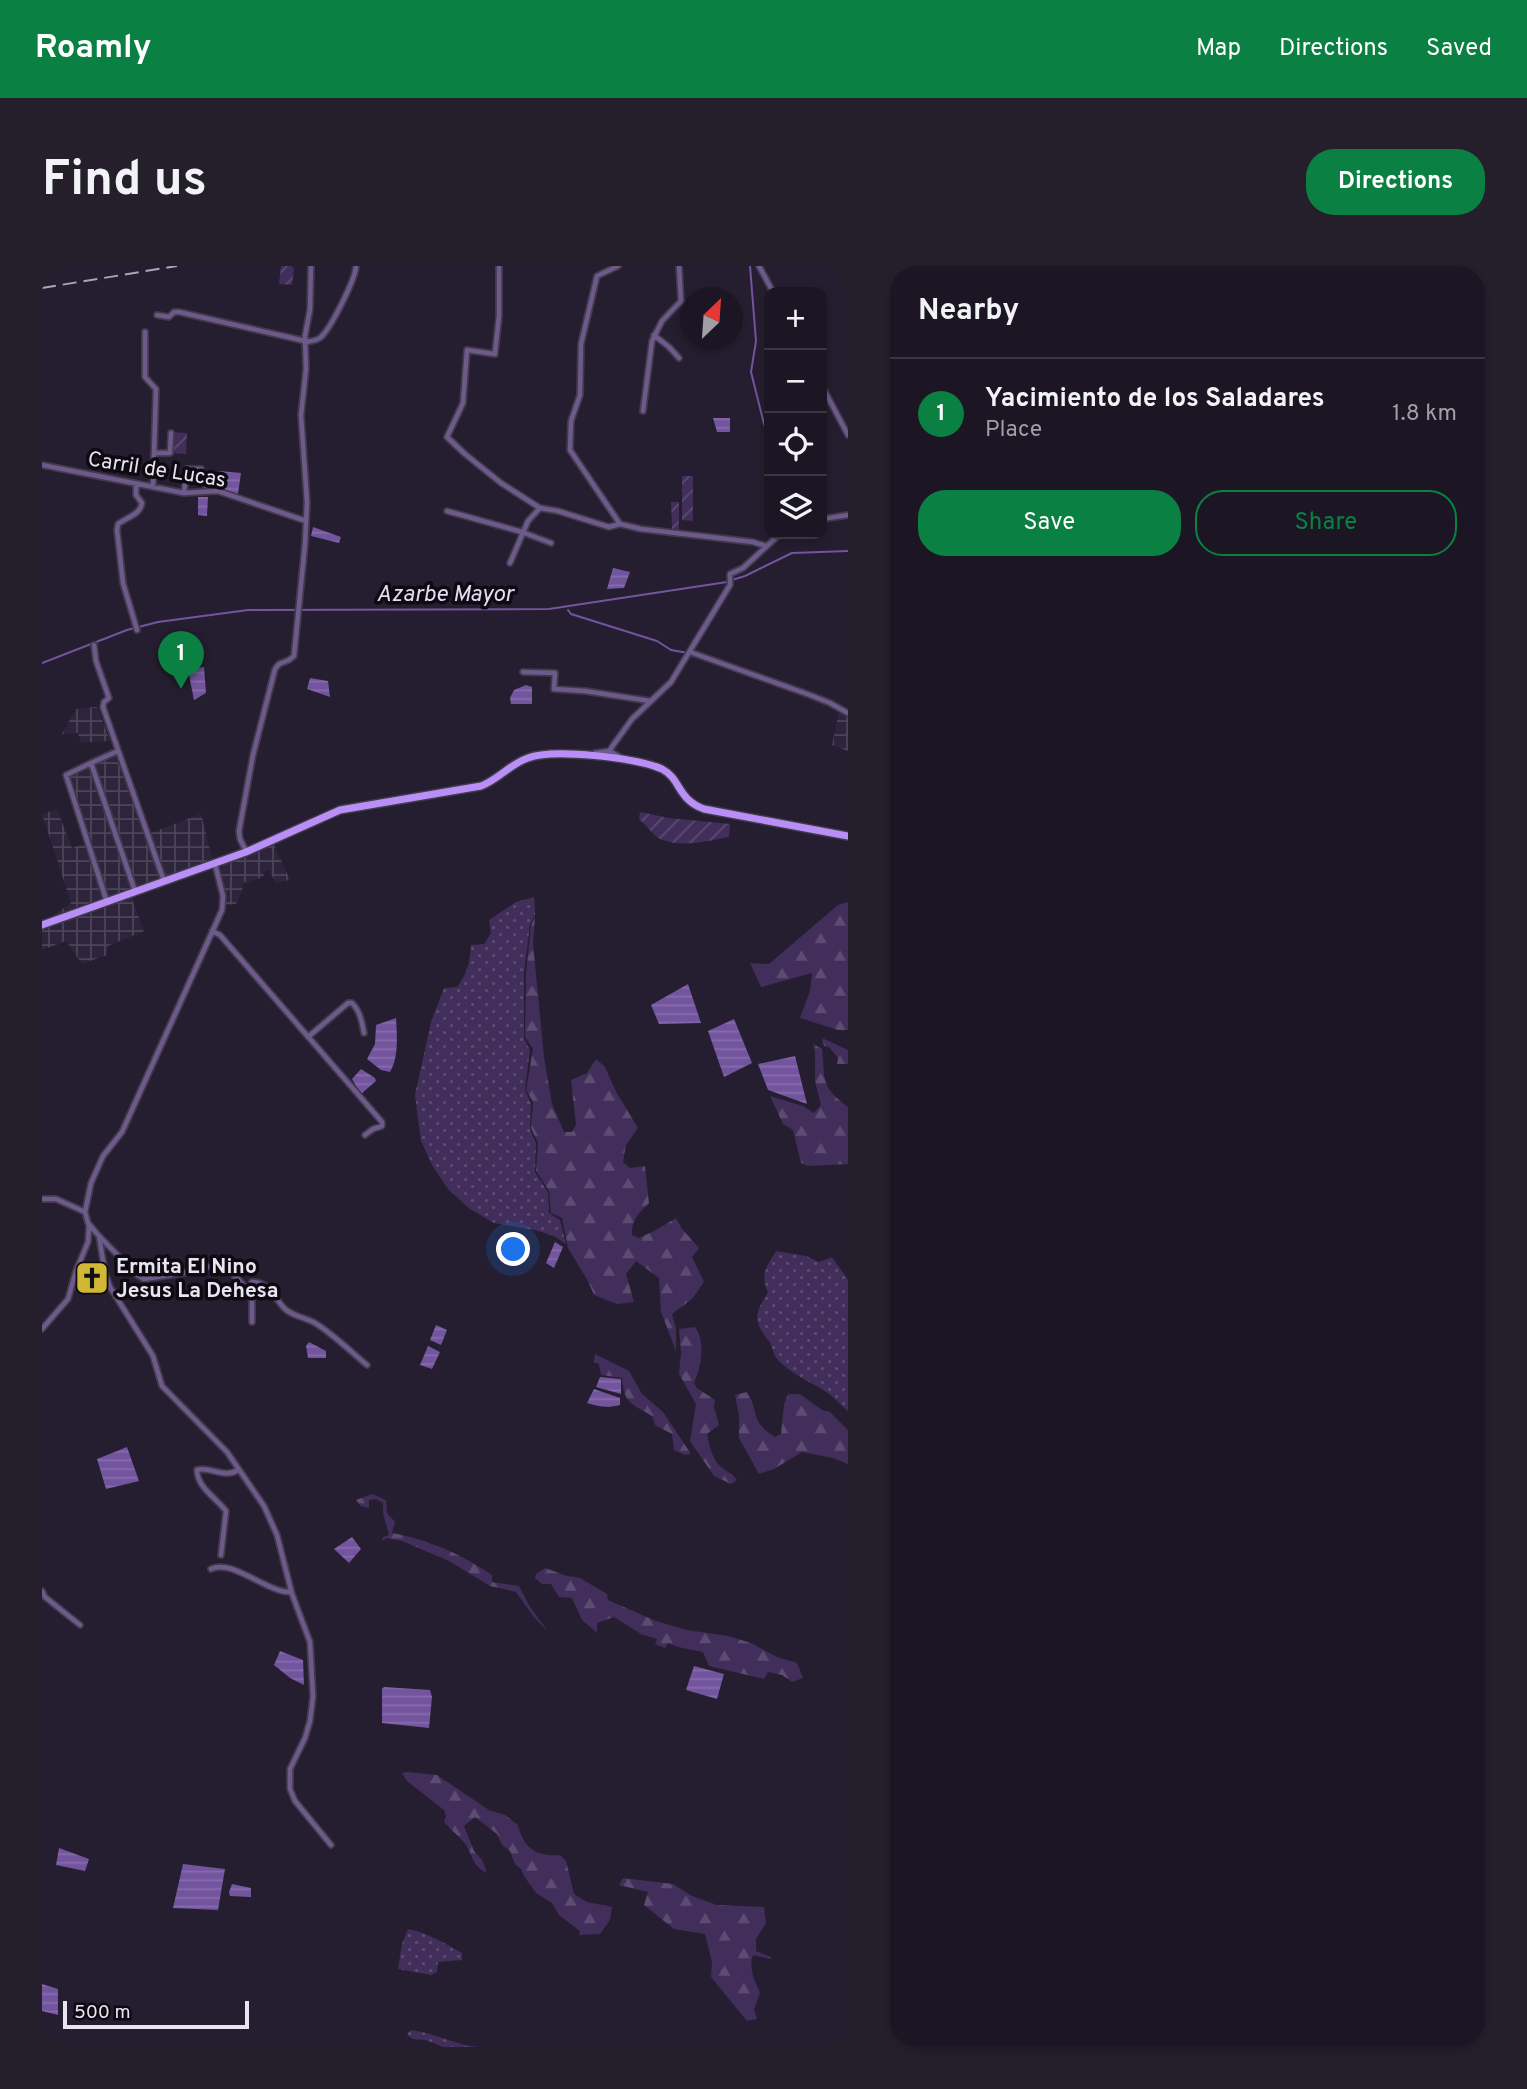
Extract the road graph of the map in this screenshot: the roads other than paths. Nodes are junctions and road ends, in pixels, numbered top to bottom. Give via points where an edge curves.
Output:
1 (311, 266) edge
2 (356, 266) edge
3 (499, 266) edge
4 (618, 266) edge
5 (679, 266) edge
6 (759, 266) edge
7 (770, 287) edge
8 (157, 315) dead end
9 (145, 332) dead end
10 (654, 335) junction
11 (305, 342) junction
12 (679, 358) dead end
13 (827, 395) edge
14 (643, 411) dead end
15 (171, 433) dead end
16 (848, 435) edge
17 (155, 453) junction
18 (42, 465) edge
19 (201, 469) dead end
20 (136, 484) junction
21 (153, 488) junction
22 (184, 493) junction
23 (540, 508) junction
24 (447, 511) dead end
25 (848, 515) edge
26 (827, 518) edge
27 (306, 521) junction
28 (620, 524) junction
29 (522, 533) junction
30 (775, 539) edge
31 (551, 543) dead end
32 (766, 547) junction
33 (510, 563) dead end
34 (137, 630) dead end
35 (94, 645) dead end
36 (690, 652) junction
37 (523, 672) dead end
38 (650, 701) junction
39 (848, 713) edge
40 (118, 751) junction
41 (609, 751) junction
42 (574, 755) junction
43 (630, 761) junction
44 (91, 763) junction
45 (848, 836) edge
46 (246, 852) junction
47 (215, 864) junction
48 (164, 882) junction
49 (136, 892) junction
50 (107, 902) junction
51 (42, 925) edge
52 (212, 932) junction
53 (364, 1033) dead end
54 (308, 1037) junction
55 (365, 1135) dead end
56 (42, 1199) edge
57 (85, 1212) junction
58 (89, 1226) junction
59 (99, 1236) junction
60 (250, 1293) junction
61 (253, 1322) dead end
62 (42, 1329) edge
63 (367, 1364) dead end
64 (238, 1470) junction
65 (221, 1555) dead end
66 (211, 1569) dead end
67 (42, 1591) edge
68 (292, 1592) junction
69 (80, 1625) dead end
70 (331, 1844) dead end

1 - 11 street
2 - 11 street via 323,335
3 - 23 street via 495,354 467,350 463,403 447,437
4 - 28 street via 597,276 581,344 580,395 569,439 570,450
5 - 10 street via 681,301
6 - 7 street
8 - 11 street via 169,317 179,312
9 - 17 street via 145,377 156,389
10 - 12 street
10 - 14 street
11 - 27 street via 301,415
13 - 16 street
15 - 17 street via 170,453
17 - 21 street
18 - 20 street, Carril de Lucas
19 - 22 street via 187,469
20 - 21 street, Carril de Lucas
20 - 34 street via 142,507 118,524 117,530 123,583
21 - 22 street, Carril de Lucas
22 - 27 street, Carril de Lucas via 222,492
23 - 28 street via 609,527
23 - 29 street
24 - 29 street
25 - 26 street
27 - 46 street via 293,656 275,669 249,773 239,831
28 - 32 street
29 - 31 street
29 - 33 street
30 - 32 street
32 - 36 street via 729,576 731,583
35 - 40 street via 109,698 103,707
36 - 38 street via 666,688
36 - 39 street
37 - 38 street via 555,673 554,689
38 - 41 street
40 - 44 street
40 - 48 street
41 - 42 street
41 - 43 street
42 - 43 main road
42 - 46 main road via 533,756 481,786 345,809
43 - 45 main road via 665,771 686,800 704,809
44 - 49 street
44 - 50 street via 65,775
46 - 47 main road
47 - 48 main road
47 - 52 street via 223,896
48 - 49 main road
49 - 50 main road
50 - 51 main road
52 - 54 street via 220,935
52 - 57 street via 122,1132 96,1170
53 - 54 street via 361,1019 348,1003
54 - 55 street via 382,1122
56 - 57 street via 57,1199
57 - 58 street
58 - 59 street
58 - 62 street via 68,1299
59 - 60 street via 141,1278 220,1265
59 - 64 street via 110,1287 153,1356 162,1386
60 - 61 street
60 - 63 street via 252,1282 260,1282 286,1309 317,1324
64 - 65 street via 232,1474 197,1470 200,1483 226,1511
64 - 68 street via 264,1506 277,1535
66 - 68 street via 222,1566 276,1590
67 - 69 street
68 - 70 street via 310,1642 313,1696 305,1738 290,1769 290,1788 295,1801

